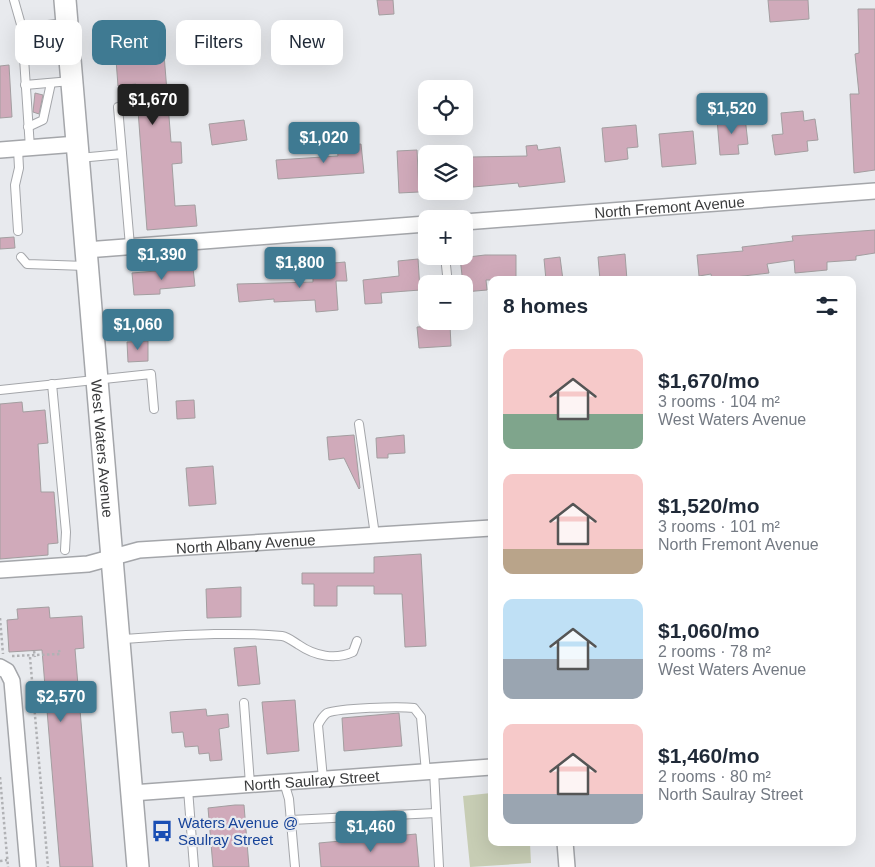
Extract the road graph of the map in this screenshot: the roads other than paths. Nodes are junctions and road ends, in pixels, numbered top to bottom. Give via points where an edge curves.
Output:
1 (14, 0) edge
2 (65, 0) edge
3 (20, 20) edge
4 (67, 20) edge
5 (25, 65) edge
6 (71, 65) edge
7 (72, 81) junction
8 (51, 83) junction
9 (26, 85) junction
10 (118, 107) dead end
11 (28, 127) junction
12 (24, 148) junction
13 (0, 150) edge
14 (78, 151) junction
15 (122, 154) junction
16 (875, 191) edge
17 (473, 221) edge
18 (418, 225) edge
19 (18, 231) dead end
20 (130, 246) junction
21 (21, 257) dead end
22 (87, 258) junction
23 (97, 378) junction
24 (52, 384) junction
25 (0, 390) edge
26 (154, 409) dead end
27 (359, 424) dead end
28 (488, 528) edge
29 (375, 535) junction
30 (65, 550) dead end
31 (112, 558) junction
32 (0, 570) edge
33 (119, 639) junction
34 (357, 641) dead end
35 (0, 667) edge
36 (244, 703) dead end
37 (488, 767) edge
38 (430, 772) junction
39 (323, 779) junction
40 (284, 782) junction
41 (250, 784) junction
42 (188, 789) junction
43 (132, 793) junction
44 (436, 813) junction
45 (291, 820) junction
46 (565, 846) edge
47 (28, 867) edge
48 (138, 867) edge
49 (194, 867) edge
50 (295, 867) edge
51 (440, 867) edge
52 (567, 867) edge

1 - 3 lane
2 - 4 main road, West Waters Avenue
5 - 9 lane
6 - 7 main road, West Waters Avenue
7 - 8 lane
7 - 14 main road, West Waters Avenue
8 - 9 lane
8 - 11 lane via 43,120
9 - 11 lane
10 - 15 lane
11 - 12 lane
12 - 13 street
12 - 14 street
12 - 19 lane via 14,185
14 - 15 lane
14 - 22 main road, West Waters Avenue
15 - 20 lane
16 - 17 street, North Fremont Avenue
18 - 20 street
20 - 22 street
21 - 22 lane via 27,264
22 - 23 main road, West Waters Avenue
23 - 24 lane
23 - 26 lane via 151,374
23 - 31 main road, West Waters Avenue
24 - 25 lane
24 - 30 lane
27 - 29 lane
28 - 29 street, North Albany Avenue
29 - 31 street, North Albany Avenue via 139,550
31 - 32 street, North Albany Avenue via 88,564
31 - 33 main road, West Waters Avenue
33 - 34 lane via 232,634 285,636 312,654 331,656 353,652
33 - 43 main road, West Waters Avenue
35 - 47 street via 7,671 12,681
36 - 41 lane
37 - 38 street, North Saulray Street
38 - 39 street, North Saulray Street
38 - 39 lane via 421,718 414,708 373,708 328,713 320,720
38 - 44 lane
39 - 40 street, North Saulray Street
40 - 41 street, North Saulray Street
40 - 45 lane
41 - 42 street, North Saulray Street
42 - 43 street, North Saulray Street
42 - 49 lane
43 - 48 main road, West Waters Avenue
44 - 45 lane
44 - 51 lane
45 - 50 lane
46 - 52 street

